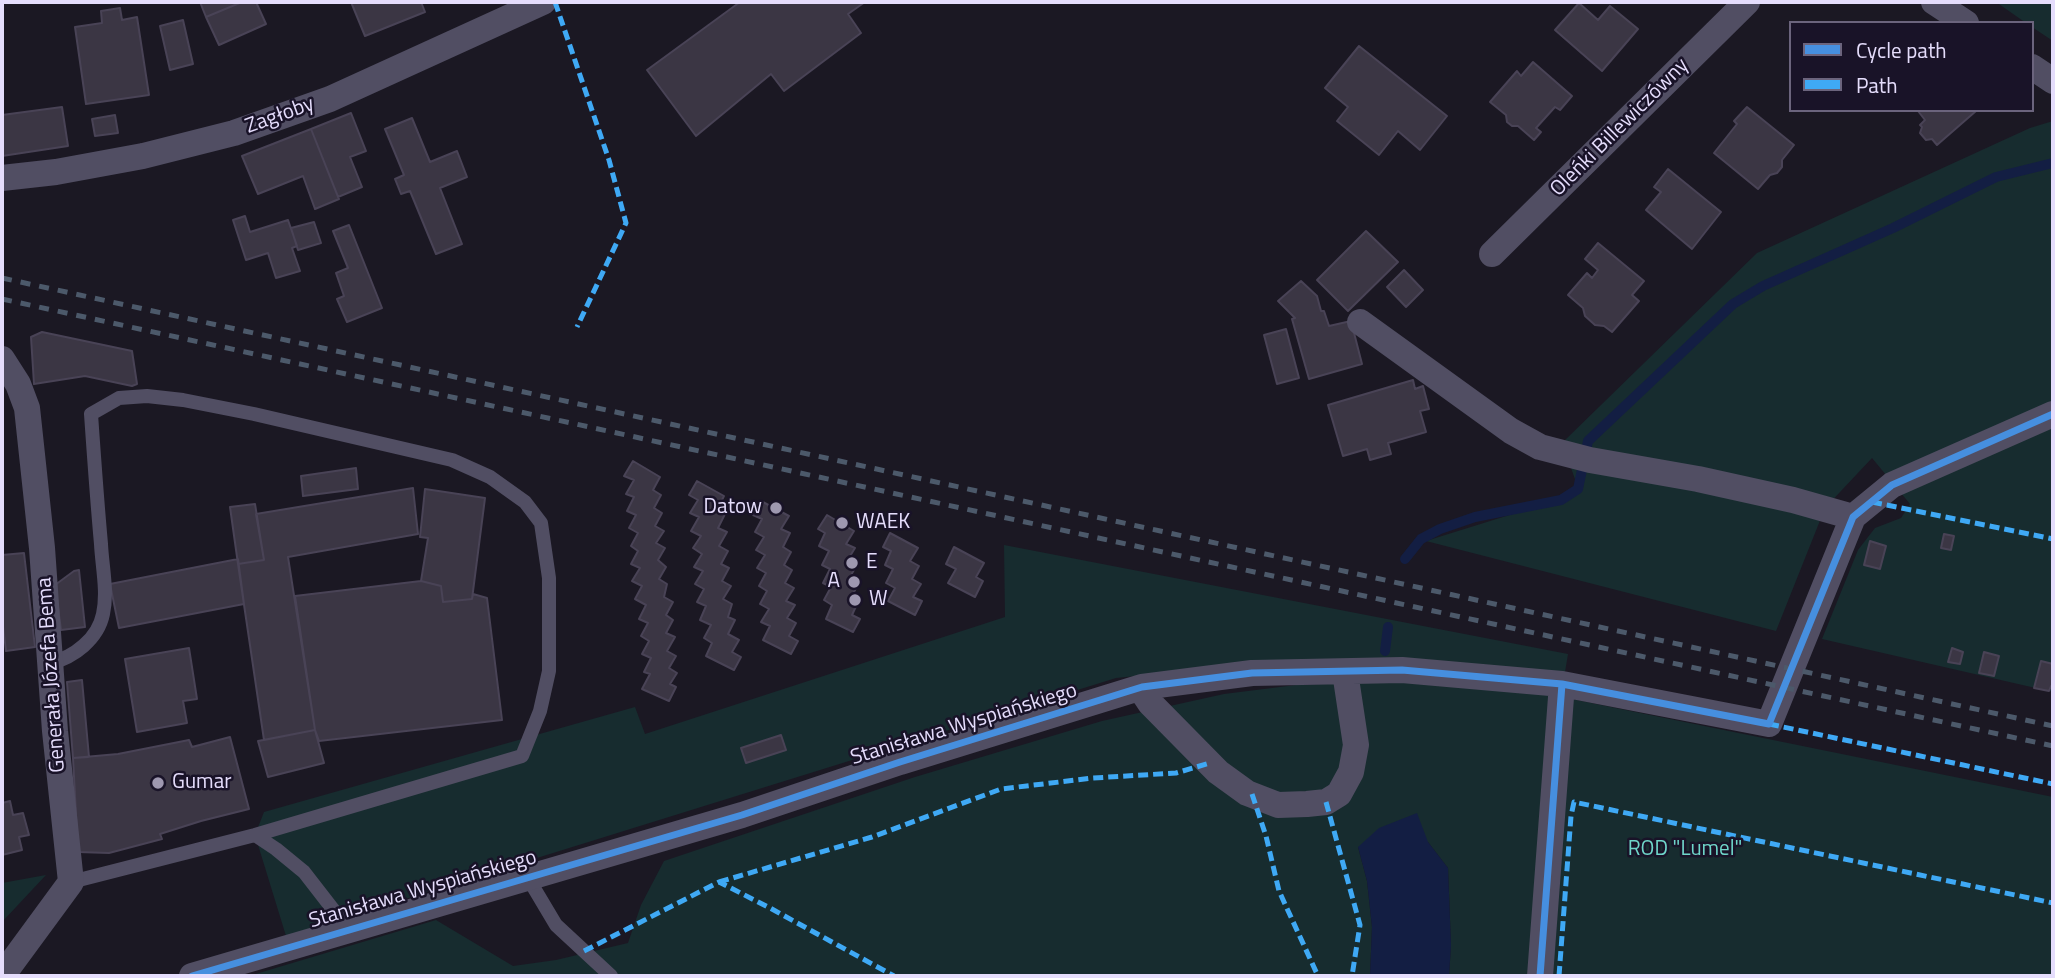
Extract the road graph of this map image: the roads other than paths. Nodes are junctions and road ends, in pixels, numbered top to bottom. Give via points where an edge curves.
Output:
1 (543, 2) edge
2 (1747, 2) edge
3 (1934, 2) edge
4 (1963, 21) edge
5 (2034, 68) edge
6 (2053, 81) edge
7 (2, 178) edge
8 (1492, 254) dead end
9 (1360, 322) dead end
10 (2, 359) edge
11 (2053, 414) edge
12 (1853, 517) junction
13 (51, 663) junction
14 (1345, 672) junction
15 (1562, 684) junction
16 (1140, 688) junction
17 (255, 835) junction
18 (528, 878) junction
19 (71, 882) junction
20 (349, 930) junction
21 (2, 976) edge
22 (192, 976) edge
23 (611, 976) edge
24 (1540, 976) edge

1 - 7 street, Zagłoby via 330,99 234,133 143,156
2 - 8 street, Oleńki Billewiczówny
3 - 4 street
5 - 6 street
9 - 12 street via 1540,447 1780,497
10 - 13 street, Generała Józefa Bema via 27,408
11 - 12 street via 1892,485
12 - 15 street, Stanisława Wyspiańskiego via 1769,724
13 - 17 lane via 83,647 103,615 91,414 119,398 183,400 452,460 490,477 524,502 541,523 550,578 549,671 540,711 522,756
13 - 19 street, Generała Józefa Bema
14 - 15 street, Stanisława Wyspiańskiego via 1402,670
14 - 16 street, Stanisława Wyspiańskiego via 1252,673
14 - 16 street via 1356,745 1351,772 1339,794 1326,802 1307,804 1278,805 1247,793 1218,772
15 - 24 street
16 - 18 street, Stanisława Wyspiańskiego
17 - 19 lane
17 - 20 lane via 304,872
18 - 20 street, Stanisława Wyspiańskiego
18 - 23 lane via 556,925
19 - 21 street
20 - 22 street, Stanisława Wyspiańskiego

